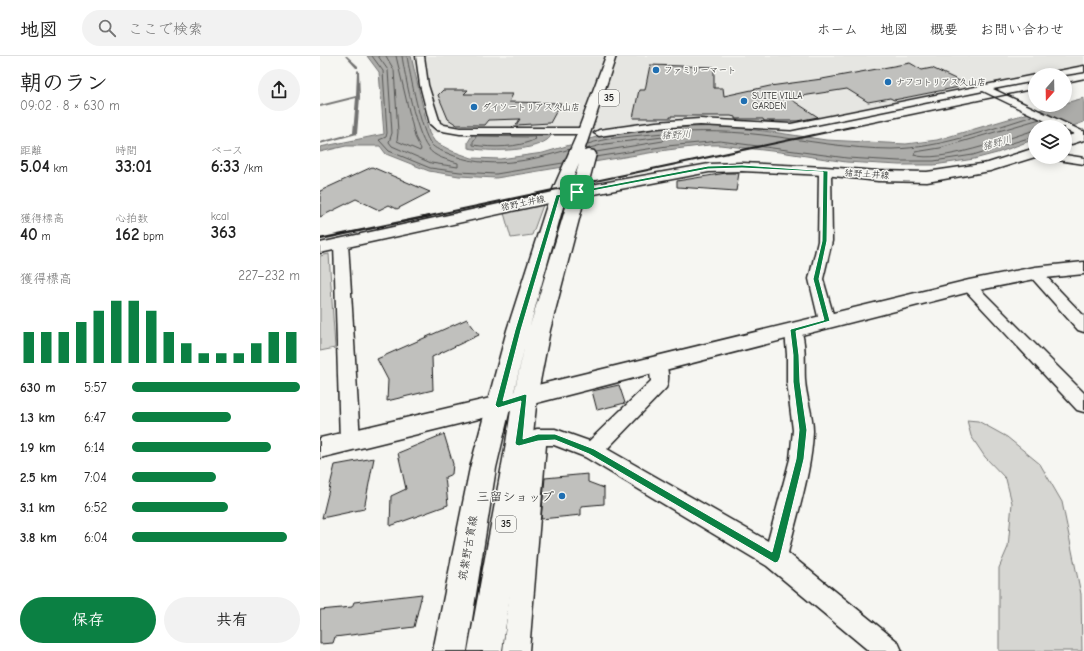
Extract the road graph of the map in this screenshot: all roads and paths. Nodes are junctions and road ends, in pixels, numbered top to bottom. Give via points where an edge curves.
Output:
1 (420, 56) edge
2 (610, 56) edge
3 (1084, 69) edge
4 (1072, 71) edge
5 (617, 75) dead end
6 (1028, 79) edge
7 (983, 88) junction
8 (610, 96) dead end
9 (603, 118) dead end
10 (1043, 120) edge
11 (590, 135) junction
12 (1083, 135) edge
13 (1072, 136) edge
14 (1028, 155) edge
15 (1072, 159) edge
16 (1084, 161) edge
17 (825, 171) junction
18 (574, 174) junction
19 (577, 192) junction
20 (558, 196) junction
21 (341, 243) junction
22 (320, 248) edge
23 (1084, 268) edge
24 (1035, 274) junction
25 (969, 286) junction
26 (827, 321) junction
27 (1084, 326) edge
28 (793, 330) junction
29 (658, 364) junction
30 (525, 397) junction
31 (498, 405) junction
32 (1084, 405) edge
33 (528, 440) junction
34 (350, 441) junction
35 (320, 448) edge
36 (592, 451) junction
37 (775, 558) junction
38 (450, 651) edge
39 (485, 651) edge
40 (516, 651) edge
41 (889, 651) edge

1 - 11 street via 424,85 435,124 441,128 460,131
2 - 11 main road, 筑紫野古賀線 / 35
3 - 4 street
5 - 8 main road, 35
6 - 7 street
7 - 10 street via 1020,105
7 - 11 street via 791,127 714,122 643,126
9 - 11 main road, 筑紫野古賀線 / 35
11 - 18 main road, 筑紫野古賀線 / 35
12 - 13 main road
14 - 17 main road, 猪野土井線 via 990,167 927,177
15 - 16 street
17 - 19 main road, 猪野土井線 via 708,168
17 - 26 street via 825,241 816,279
18 - 19 main road, 筑紫野古賀線 / 35
18 - 20 main road, 筑紫野古賀線 / 35
19 - 20 main road, 猪野土井線
19 - 30 main road, 筑紫野古賀線 / 35 via 539,330
20 - 21 main road, 猪野土井線
20 - 31 main road, 筑紫野古賀線 / 35
21 - 22 main road, 猪野土井線
21 - 34 street
23 - 24 street
24 - 25 street
24 - 27 street
25 - 26 street
25 - 32 street
26 - 28 street
28 - 29 street
28 - 37 street via 796,382 803,430 800,459
29 - 30 street
29 - 36 street via 660,383
30 - 31 street
30 - 33 main road, 筑紫野古賀線 / 35
31 - 34 street
31 - 38 main road, 筑紫野古賀線 / 35 via 483,468
33 - 36 street via 555,437
33 - 39 main road, 筑紫野古賀線 / 35
33 - 40 street
34 - 35 street
36 - 37 street
37 - 41 street

